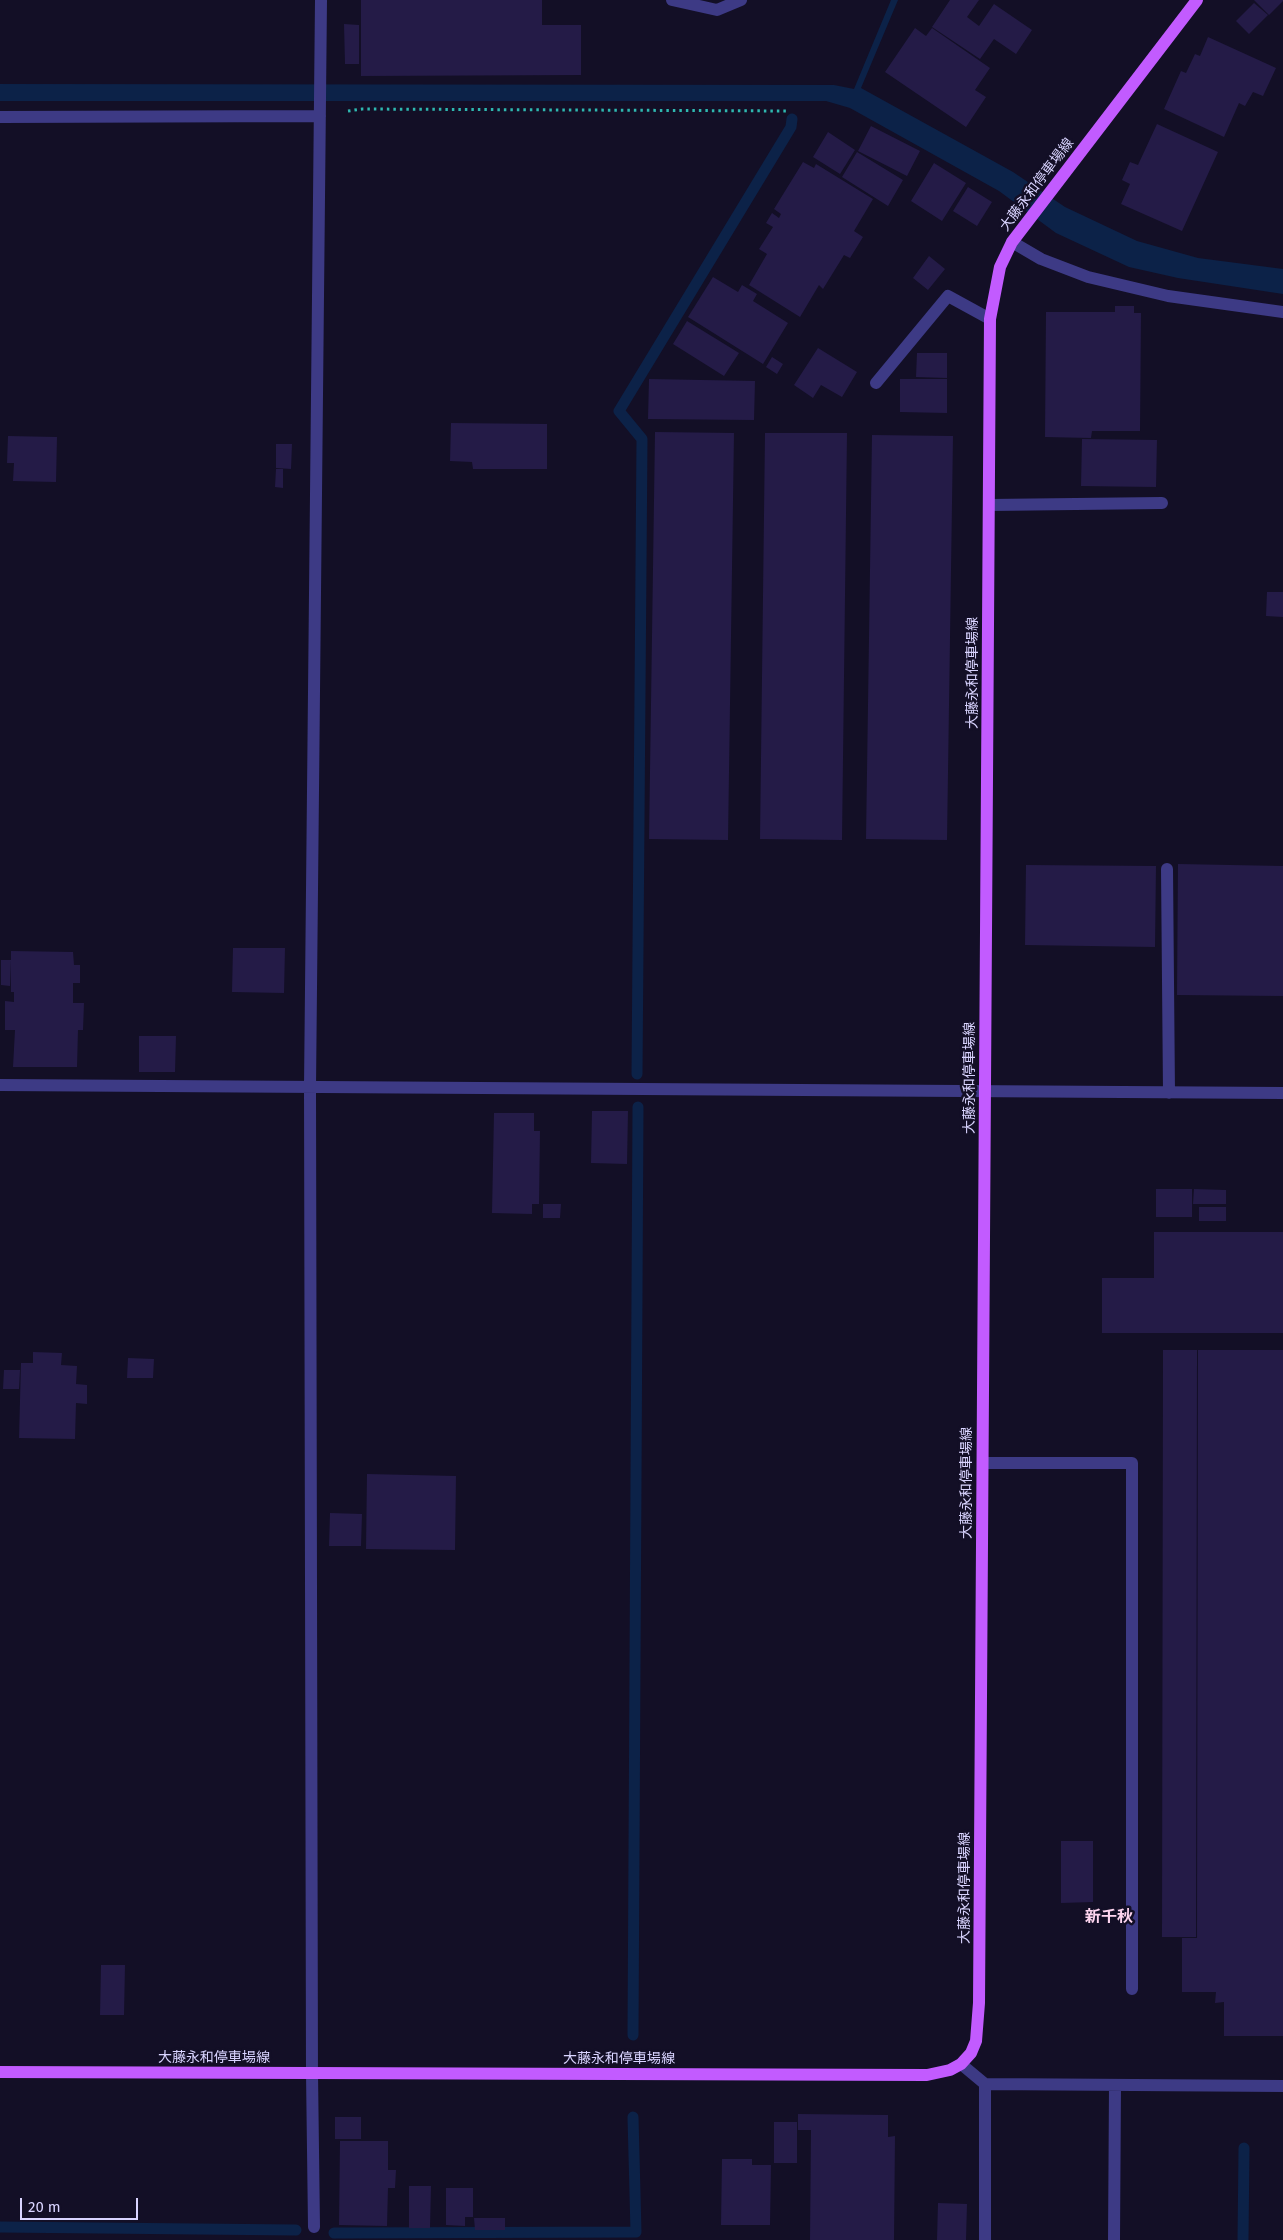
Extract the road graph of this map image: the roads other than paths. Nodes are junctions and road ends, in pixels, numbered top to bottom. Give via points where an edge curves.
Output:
1 (321, 0) edge
2 (672, 0) edge
3 (742, 0) edge
4 (1197, 0) edge
5 (320, 110) junction
6 (0, 117) edge
7 (1012, 242) junction
8 (1283, 312) edge
9 (990, 319) junction
10 (876, 383) dead end
11 (1162, 503) dead end
12 (989, 505) junction
13 (1167, 869) dead end
14 (0, 1085) edge
15 (310, 1087) junction
16 (985, 1092) junction
17 (1169, 1093) junction
18 (1283, 1094) edge
19 (983, 1464) junction
20 (1132, 1989) dead end
21 (962, 2064) junction
22 (0, 2072) edge
23 (312, 2073) junction
24 (986, 2084) junction
25 (1115, 2085) junction
26 (1283, 2086) edge
27 (314, 2227) dead end
28 (985, 2240) edge
29 (1114, 2240) edge

1 - 5 street
2 - 3 street via 717,10
4 - 7 main road, 大藤永和停車場線
5 - 6 street
5 - 15 street
7 - 8 street via 1040,259 1088,277 1168,296
7 - 9 main road, 大藤永和停車場線 via 1000,267
9 - 10 street via 948,296
9 - 12 main road, 大藤永和停車場線
11 - 12 street
12 - 16 main road, 大藤永和停車場線
13 - 17 street
14 - 15 street
15 - 16 street
15 - 23 street
16 - 17 street
16 - 19 main road, 大藤永和停車場線
17 - 18 street
19 - 20 street via 1132,1464
19 - 21 main road, 大藤永和停車場線 via 979,2003 976,2040
21 - 23 main road, 大藤永和停車場線 via 927,2075
21 - 24 street
22 - 23 main road, 大藤永和停車場線
23 - 27 street
24 - 25 street
24 - 28 street
25 - 26 street
25 - 29 street

